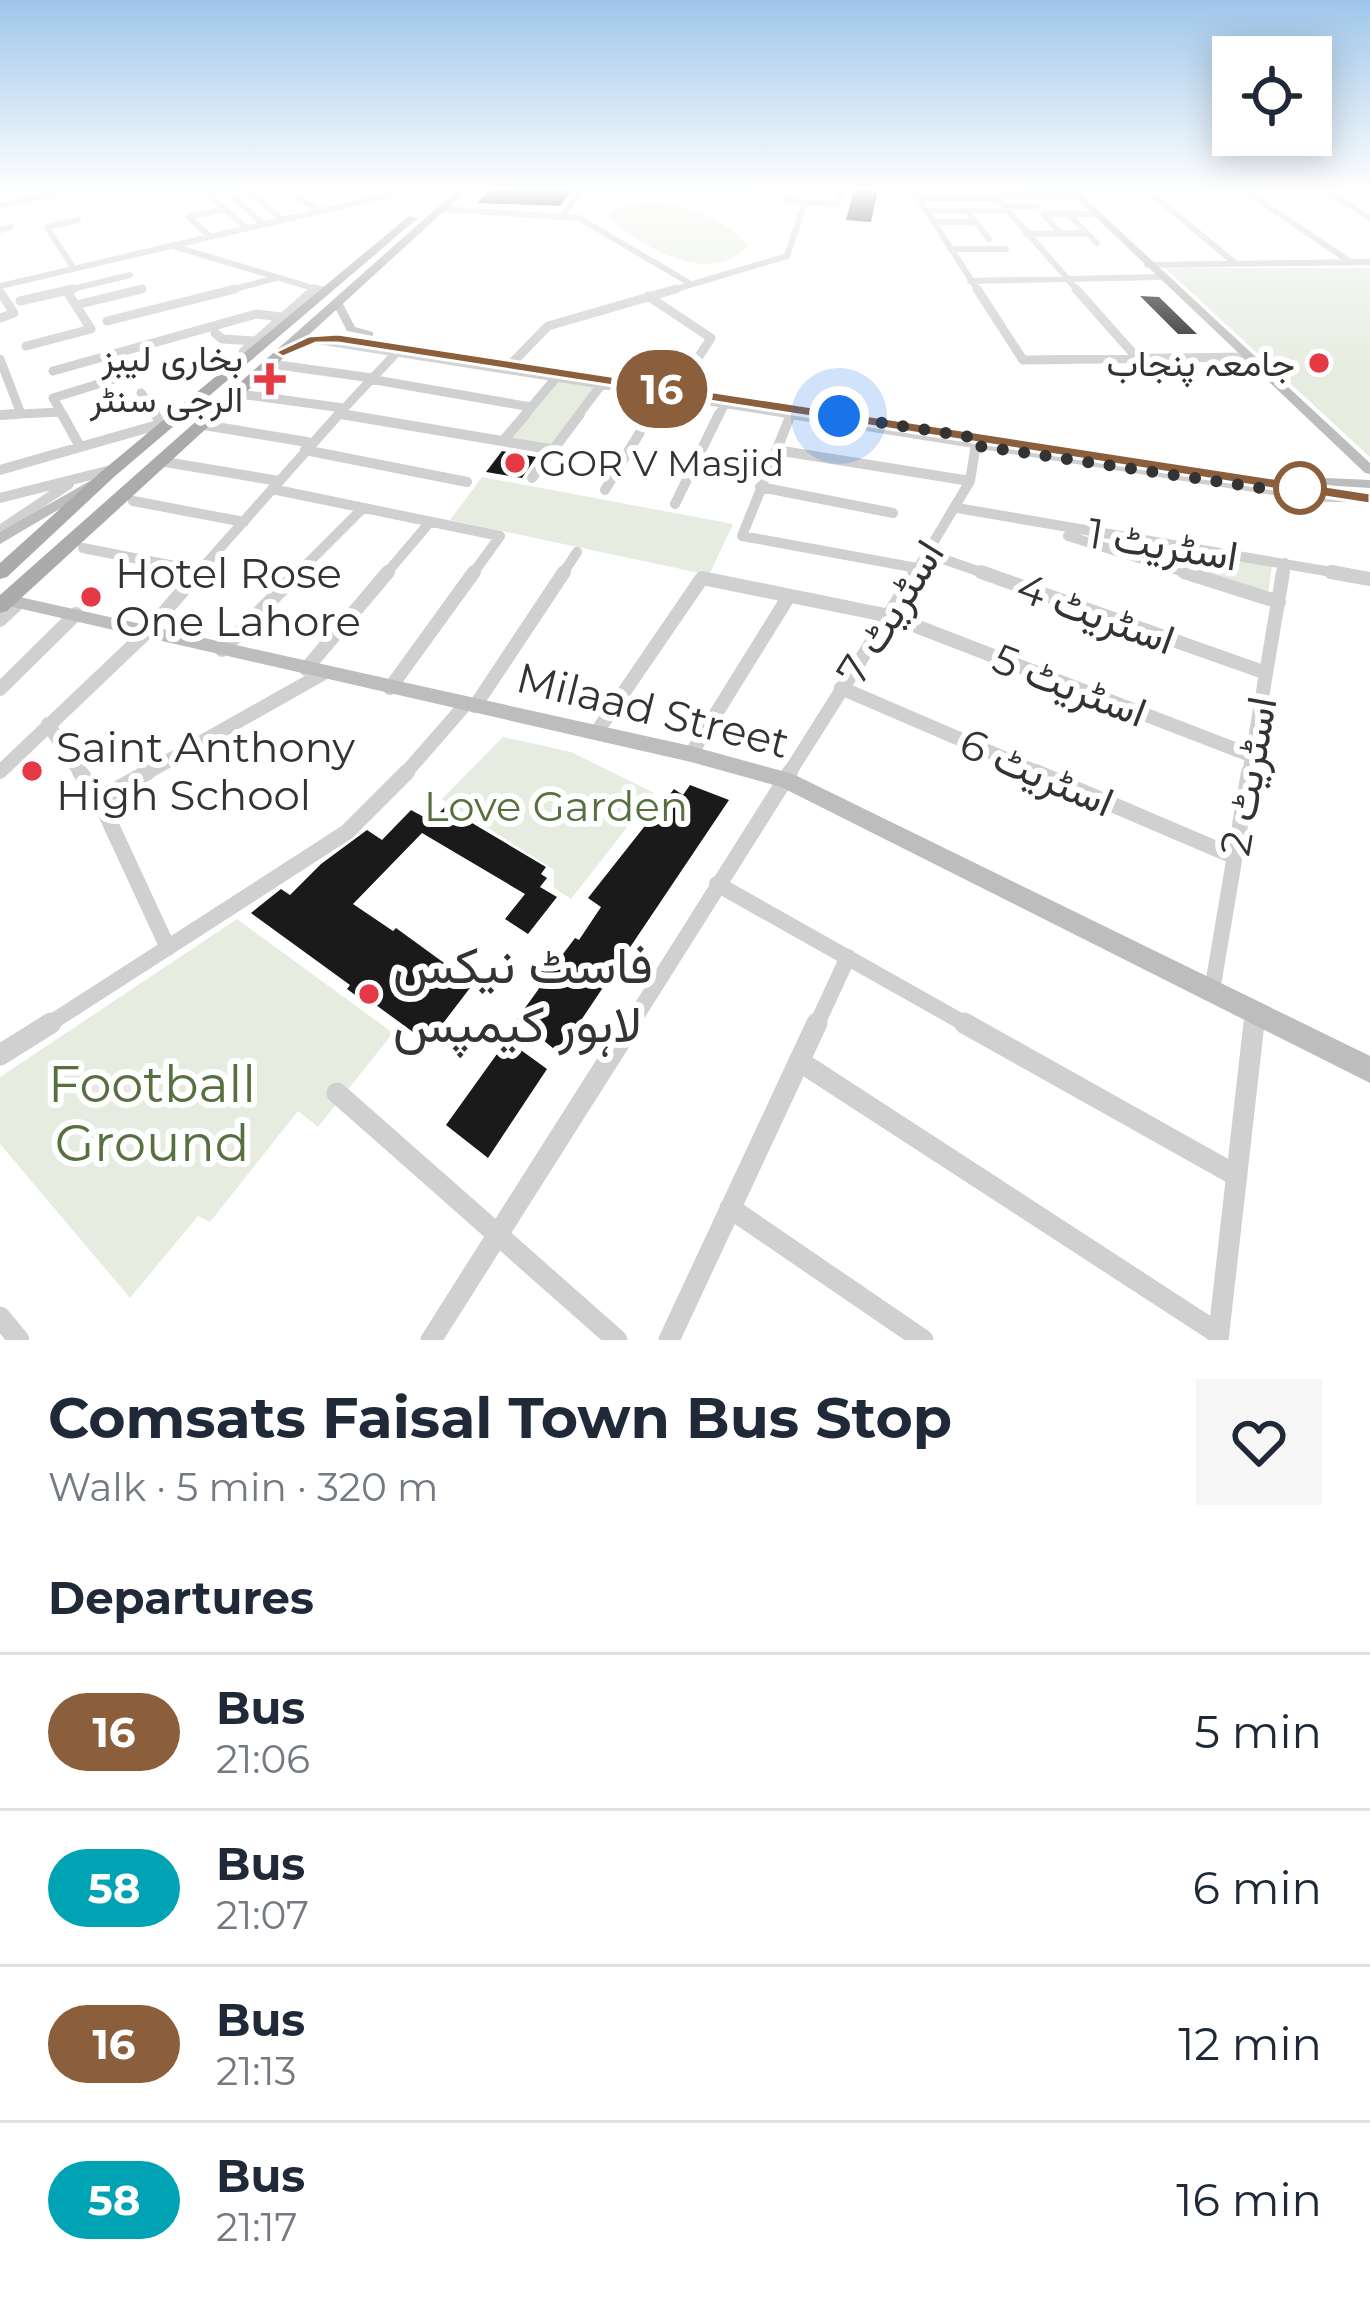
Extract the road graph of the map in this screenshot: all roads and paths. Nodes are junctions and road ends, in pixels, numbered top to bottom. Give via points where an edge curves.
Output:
1 (63, 253) edge
2 (117, 253) edge
3 (144, 253) edge
4 (194, 253) edge
5 (372, 253) edge
6 (389, 253) edge
7 (640, 253) edge
8 (788, 253) edge
9 (952, 253) edge
10 (1044, 253) edge
11 (1135, 253) edge
12 (1222, 253) edge
13 (1336, 253) edge
14 (119, 258) junction
15 (1350, 262) junction
16 (1370, 262) edge
17 (1235, 263) junction
18 (1148, 265) junction
19 (74, 269) junction
20 (130, 274) junction
21 (276, 278) junction
22 (1162, 278) junction
23 (1068, 280) junction
24 (970, 281) junction
25 (691, 284) junction
26 (0, 289) edge
27 (66, 290) junction
28 (319, 290) junction
29 (648, 296) junction
30 (20, 301) dead end
31 (337, 302) junction
32 (76, 305) junction
33 (283, 317) junction
34 (0, 318) edge
35 (107, 321) dead end
36 (256, 322) dead end
37 (215, 333) junction
38 (173, 345) dead end
39 (26, 346) dead end
40 (252, 349) junction
41 (399, 350) junction
42 (1247, 357) junction
43 (277, 358) junction
44 (0, 359) edge
45 (1138, 359) junction
46 (514, 360) junction
47 (53, 371) dead end
48 (558, 375) junction
49 (124, 376) dead end
50 (371, 378) junction
51 (683, 382) junction
52 (604, 383) junction
53 (665, 392) junction
54 (141, 393) dead end
55 (240, 394) junction
56 (726, 401) junction
57 (531, 407) junction
58 (342, 411) junction
59 (61, 412) junction
60 (792, 412) junction
61 (21, 414) junction
62 (0, 415) edge
63 (204, 425) junction
64 (163, 427) junction
65 (503, 441) junction
66 (977, 442) junction
67 (80, 445) junction
68 (306, 446) junction
69 (555, 450) junction
70 (776, 450) junction
71 (160, 466) junction
72 (0, 470) edge
73 (1370, 470) edge
74 (112, 471) junction
75 (84, 475) junction
76 (532, 478) dead end
77 (970, 481) junction
78 (467, 482) dead end
79 (276, 485) junction
80 (760, 487) junction
81 (605, 490) dead end
82 (1366, 493) edge
83 (0, 498) edge
84 (133, 501) dead end
85 (675, 504) dead end
86 (363, 508) junction
87 (957, 508) junction
88 (893, 513) dead end
89 (244, 522) junction
90 (430, 522) junction
91 (1023, 522) junction
92 (0, 535) edge
93 (83, 548) dead end
94 (577, 552) dead end
95 (926, 553) junction
96 (1285, 563) junction
97 (916, 568) junction
98 (200, 572) junction
99 (0, 573) edge
100 (1370, 579) edge
101 (788, 596) junction
102 (1279, 602) junction
103 (8, 603) edge
104 (76, 614) junction
105 (890, 616) junction
106 (0, 620) edge
107 (146, 633) junction
108 (222, 650) junction
109 (315, 671) junction
110 (1265, 674) junction
111 (390, 688) junction
112 (841, 688) junction
113 (0, 689) edge
114 (470, 705) junction
115 (48, 724) junction
116 (596, 733) junction
117 (691, 754) junction
118 (1250, 755) junction
119 (0, 772) edge
120 (786, 780) junction
121 (99, 799) junction
122 (1233, 856) junction
123 (717, 884) junction
124 (168, 949) junction
125 (848, 957) junction
126 (1212, 991) junction
127 (1255, 1014) junction
128 (0, 1055) edge
129 (799, 1061) junction
130 (1370, 1070) edge
131 (337, 1093) dead end
132 (1237, 1176) junction
133 (730, 1208) junction
134 (498, 1238) junction
135 (0, 1317) edge
136 (1218, 1337) edge
137 (19, 1340) edge
138 (431, 1340) edge
139 (617, 1340) edge
140 (669, 1340) edge
141 (923, 1340) edge

1 - 19 street
2 - 14 street
3 - 14 street
4 - 21 street
5 - 28 main road
6 - 31 main road
7 - 25 street
8 - 25 street
9 - 24 street
10 - 23 street
11 - 18 main road
12 - 17 street
13 - 15 street
14 - 19 street
14 - 20 street
15 - 16 street
15 - 17 street
17 - 18 street
18 - 22 main road
19 - 26 street
20 - 27 street
20 - 32 street via 144,292
21 - 28 street
21 - 35 street
22 - 23 street
22 - 42 main road
23 - 24 street
23 - 45 street
24 - 45 street via 1022,360
25 - 29 street
26 - 34 street via 14,313
27 - 30 street
27 - 32 street
28 - 33 street
28 - 40 main road
29 - 46 street via 548,326
29 - 51 street via 711,338
31 - 43 main road
31 - 46 main road via 359,333
32 - 39 street via 92,328
33 - 40 street
33 - 47 street via 256,314
36 - 37 street
37 - 38 street
37 - 40 street
40 - 64 main road
41 - 43 main road via 314,339
41 - 46 main road
41 - 48 street
41 - 50 street
42 - 45 street
42 - 73 main road
43 - 50 street
43 - 55 main road
44 - 61 street
46 - 48 main road
46 - 51 main road
48 - 52 main road
48 - 57 street
49 - 59 street via 53,398
50 - 57 street
50 - 58 street
51 - 82 main road
52 - 53 main road
52 - 69 street
53 - 56 main road
53 - 81 street
54 - 64 street
55 - 58 street
55 - 63 main road
56 - 60 main road
56 - 85 street
57 - 65 street
58 - 65 street
58 - 68 street
59 - 61 street
59 - 67 street
60 - 66 main road
60 - 70 street
61 - 62 street
63 - 68 street
63 - 71 main road
64 - 67 street
64 - 71 main road via 88,507 102,506
64 - 74 main road
65 - 69 street
66 - 77 street, اسٹریٹ 7
66 - 82 main road
67 - 72 street
68 - 78 street
68 - 79 street
69 - 76 street
70 - 77 street
70 - 80 street
71 - 79 street
71 - 103 main road
74 - 75 street
74 - 92 main road
74 - 99 main road
75 - 83 street
75 - 92 street
77 - 87 street, اسٹریٹ 7
79 - 86 street
79 - 89 street
80 - 88 street
80 - 97 street via 742,536
84 - 89 street
86 - 90 street
86 - 108 street
87 - 91 street, اسٹریٹ 1
87 - 95 street, اسٹریٹ 7
89 - 98 street
90 - 109 street
90 - 111 street via 500,536
91 - 96 street, اسٹریٹ 1
91 - 102 street
93 - 98 street
94 - 114 street
95 - 97 street, اسٹریٹ 7
95 - 110 street, اسٹریٹ 4
96 - 100 street, اسٹریٹ 1
96 - 102 street, اسٹریٹ 2
97 - 105 street, اسٹریٹ 7
98 - 107 street
101 - 105 street, اسٹریٹ 5
101 - 116 street, اسٹریٹ 5 via 702,578
101 - 117 street
102 - 110 street, اسٹریٹ 2
103 - 104 main road, Milaad Street
103 - 106 street
104 - 107 main road, Milaad Street
104 - 113 street
105 - 112 street, اسٹریٹ 7
105 - 118 street, اسٹریٹ 5
107 - 108 main road, Milaad Street
107 - 115 street
108 - 109 main road, Milaad Street
109 - 111 main road, Milaad Street
109 - 121 street
110 - 118 street, اسٹریٹ 2
111 - 114 main road, Milaad Street
112 - 120 street, اسٹریٹ 7
112 - 122 street, اسٹریٹ 6
114 - 116 main road, Milaad Street
114 - 124 street via 358,823
115 - 119 street
115 - 121 street
116 - 117 main road, Milaad Street
117 - 120 main road, Milaad Street
118 - 122 street, اسٹریٹ 2
120 - 123 street, اسٹریٹ 7
120 - 126 main road, Milaad Street
121 - 124 street
122 - 126 street, اسٹریٹ 2
123 - 125 street
123 - 134 street, اسٹریٹ 7
124 - 128 street
125 - 129 street
125 - 132 street
126 - 127 main road, Milaad Street
127 - 130 main road, Milaad Street
127 - 132 street
129 - 133 street
129 - 136 street
131 - 134 street
132 - 136 street
133 - 140 street
133 - 141 street
134 - 138 street, اسٹریٹ 7
134 - 139 street
135 - 137 street

